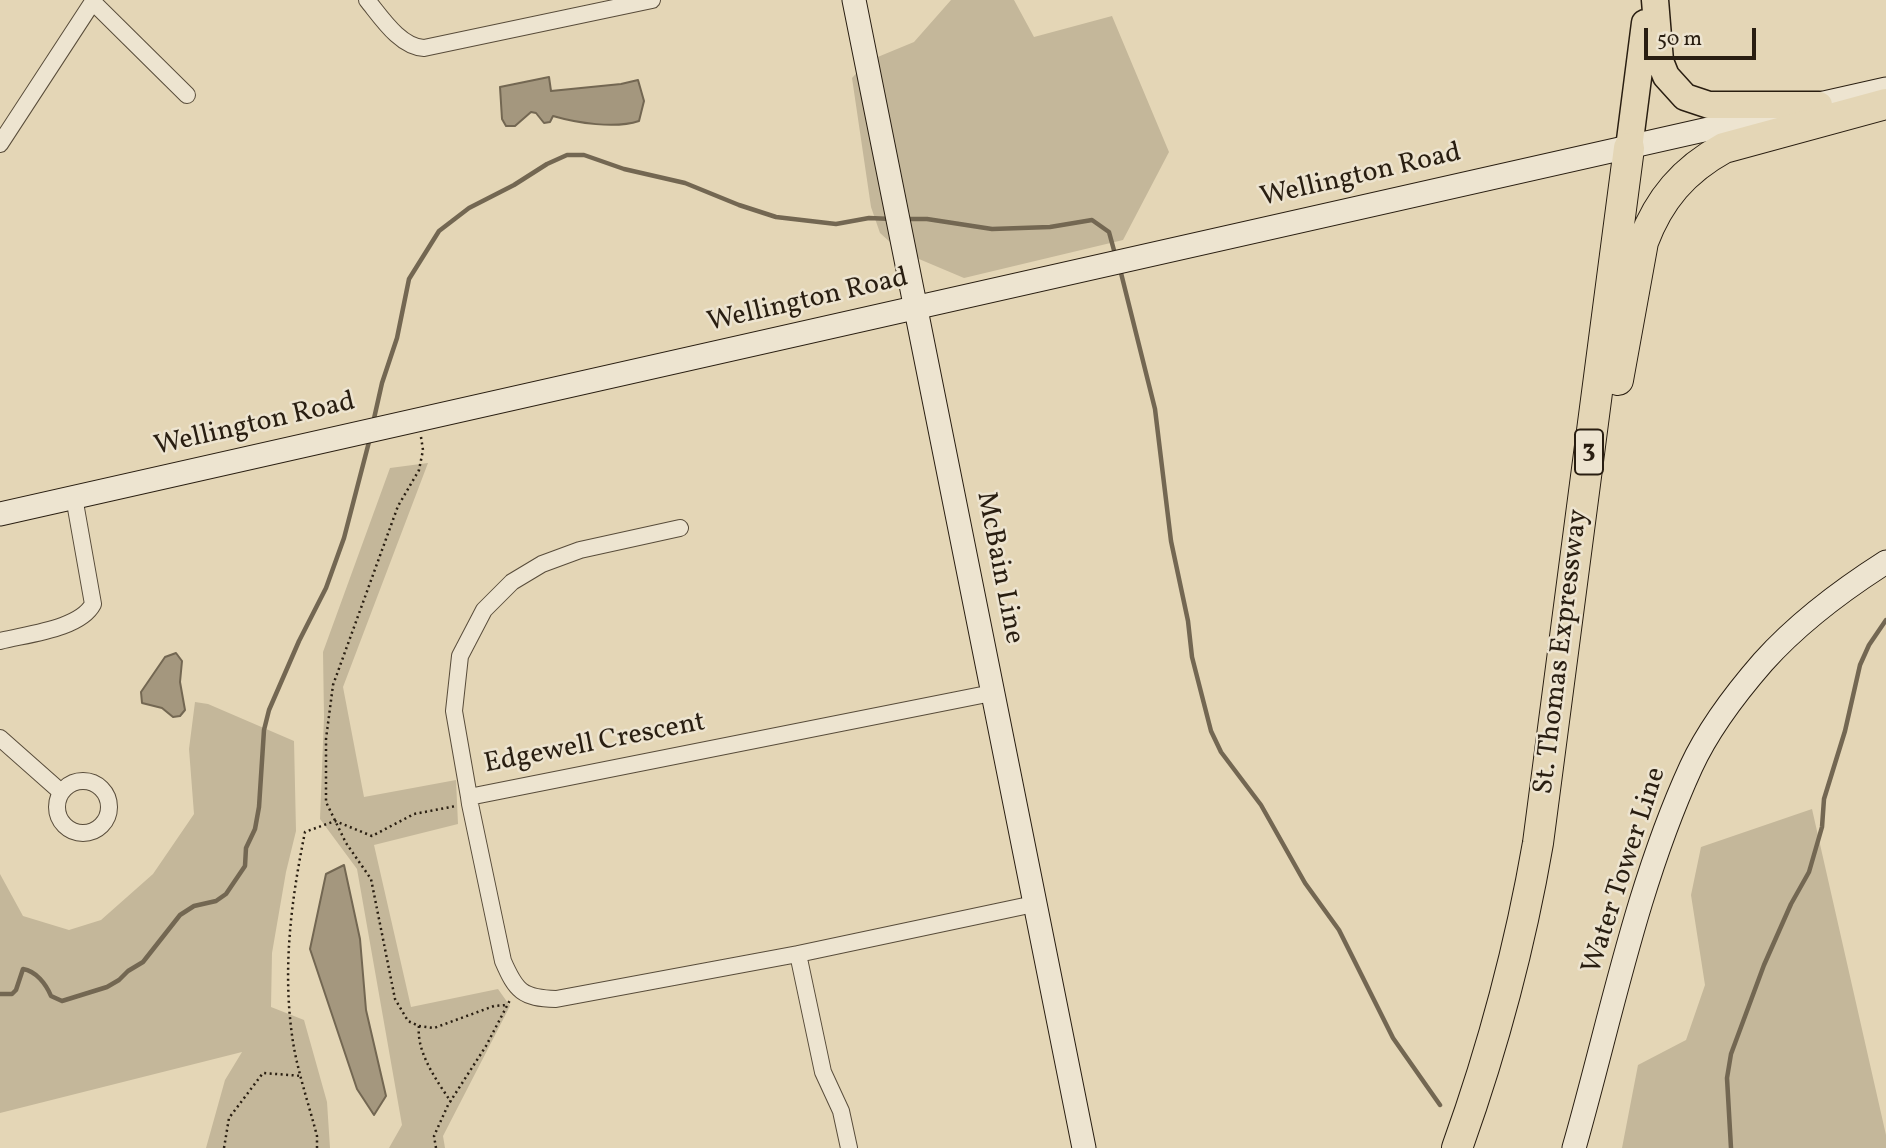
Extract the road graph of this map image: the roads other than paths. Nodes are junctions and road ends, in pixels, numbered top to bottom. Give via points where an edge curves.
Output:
1 (367, 0) edge
2 (652, 0) edge
3 (854, 0) edge
4 (1648, 0) edge
5 (1655, 0) edge
6 (93, 1) edge
7 (1886, 89) edge
8 (187, 95) dead end
9 (1819, 104) junction
10 (1886, 104) edge
11 (0, 144) edge
12 (1629, 148) junction
13 (917, 308) junction
14 (74, 497) junction
15 (0, 514) edge
16 (680, 528) dead end
17 (1886, 562) edge
18 (0, 640) edge
19 (992, 693) junction
20 (0, 738) edge
21 (1549, 756) junction
22 (61, 792) dead end
23 (469, 801) junction
24 (1034, 904) junction
25 (798, 954) junction
26 (849, 1148) edge
27 (1084, 1148) edge
28 (1457, 1148) edge
29 (1574, 1148) edge

1 - 2 street via 407,43 424,48
3 - 13 main road, McBain Line
4 - 12 main road, 3
5 - 9 main road via 1660,61 1666,76 1685,97 1709,105
6 - 8 street
6 - 11 street
7 - 9 main road, Wellington Road
9 - 12 main road, Wellington Road
10 - 21 highway via 1724,148 1673,187 1651,221 1638,267
12 - 13 main road, Wellington Road
12 - 21 highway, St. Thomas Expressway / 3
13 - 14 main road, Wellington Road
13 - 19 main road, McBain Line
14 - 15 main road, Wellington Road
14 - 18 street via 93,604 89,612 53,628
16 - 23 street via 580,550 542,564 512,582 484,610 460,656 454,711
17 - 29 main road, Water Tower Line via 1852,584 1764,661 1692,766 1635,925
19 - 23 street, Edgewell Crescent
19 - 24 main road, McBain Line
20 - 22 street
21 - 28 highway, St. Thomas Expressway / 3 via 1523,924 1496,1031
23 - 25 street, Edgewell Crescent via 503,961 523,994 556,999
24 - 25 street
24 - 27 main road, McBain Line
25 - 26 street via 822,1072 841,1111

